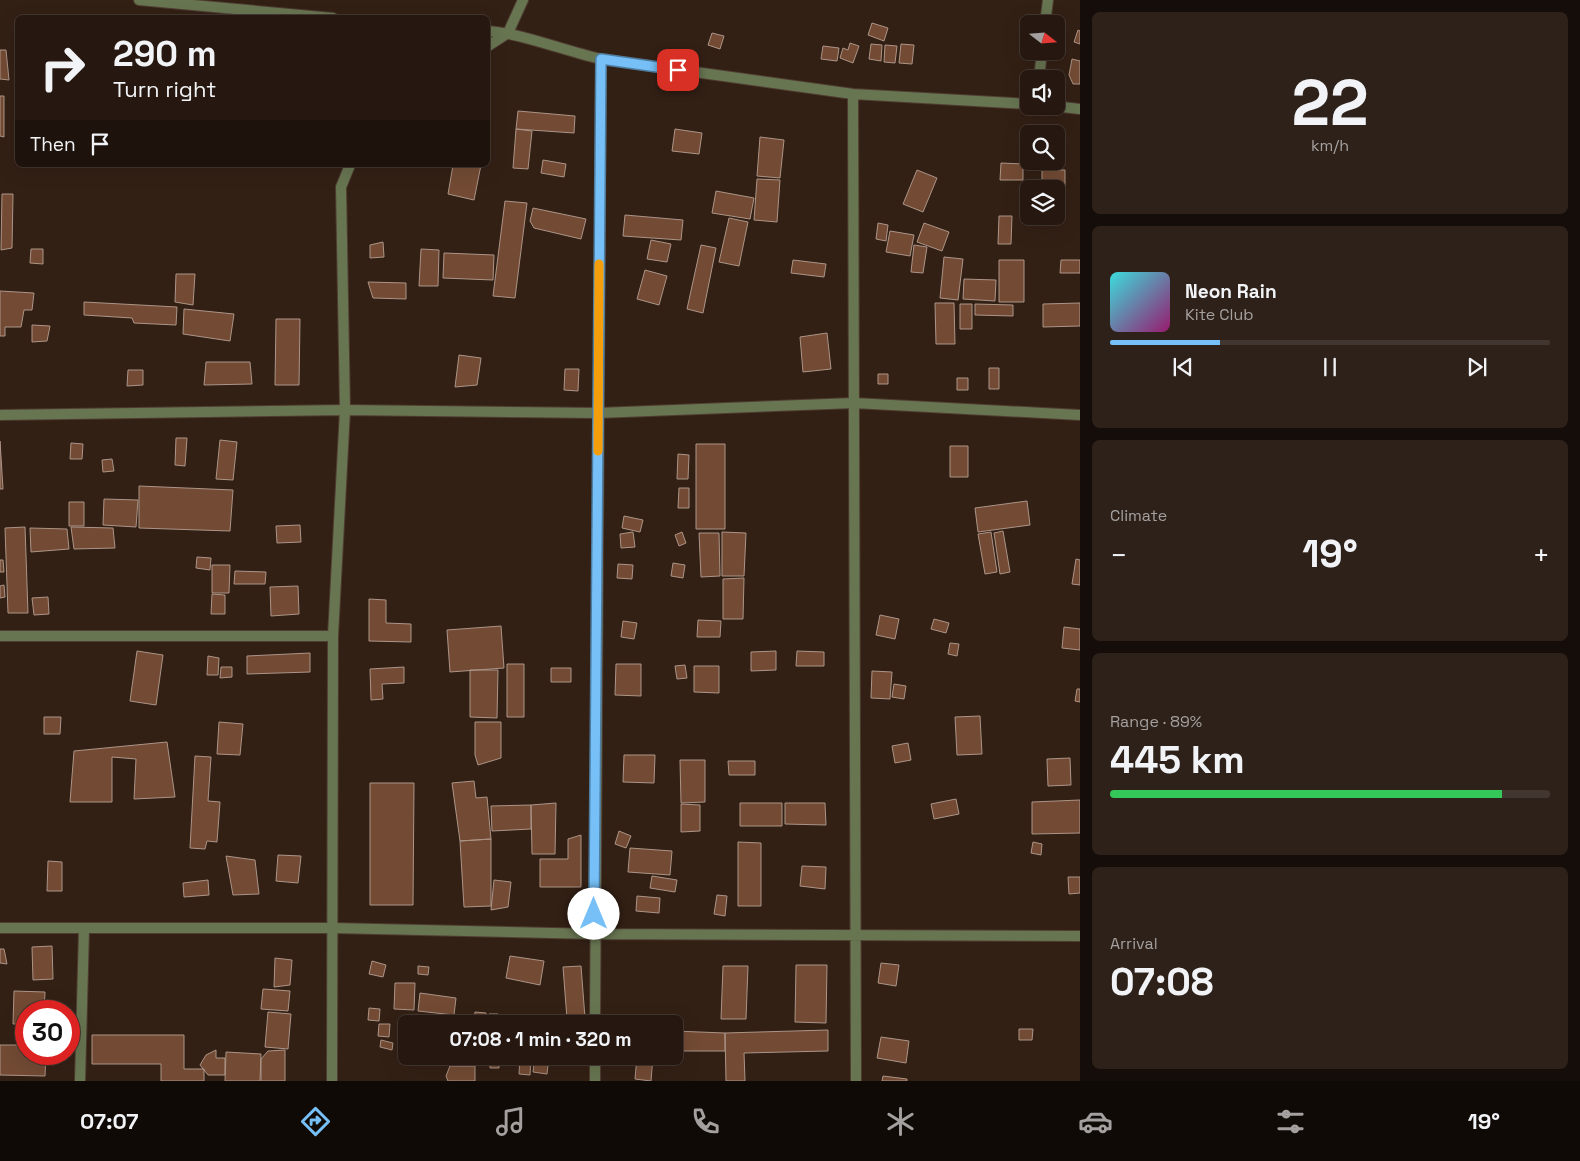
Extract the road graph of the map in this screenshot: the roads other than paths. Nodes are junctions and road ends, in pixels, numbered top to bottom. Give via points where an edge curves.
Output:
1 (139, 0) edge
2 (523, 0) edge
3 (1048, 0) edge
4 (301, 15) edge
5 (1046, 15) edge
6 (490, 31) edge
7 (508, 33) junction
8 (490, 45) edge
9 (601, 59) junction
10 (853, 94) junction
11 (1020, 103) edge
12 (1065, 107) edge
13 (1080, 109) edge
14 (349, 167) edge
15 (854, 403) junction
16 (345, 410) junction
17 (598, 413) junction
18 (0, 415) edge
19 (1080, 415) edge
20 (0, 636) edge
21 (333, 636) junction
22 (0, 928) edge
23 (332, 928) junction
24 (84, 929) junction
25 (594, 934) junction
26 (855, 935) junction
27 (1080, 936) edge
28 (595, 1015) edge
29 (595, 1065) edge
30 (80, 1081) edge
31 (332, 1081) edge
32 (595, 1081) edge
33 (856, 1081) edge

1 - 4 street
2 - 7 street
3 - 5 street
6 - 7 street
7 - 8 street
7 - 9 street
9 - 10 street
9 - 17 street
10 - 11 street
10 - 15 street
12 - 13 street
14 - 16 street via 341,187
15 - 17 street
15 - 19 street
15 - 26 street
16 - 17 street
16 - 18 street
16 - 21 street
17 - 25 street
20 - 21 street
21 - 23 street
22 - 24 street
23 - 24 street
23 - 25 street
23 - 31 street
24 - 30 street
25 - 26 street
25 - 28 street
26 - 27 street
26 - 33 street
29 - 32 street

